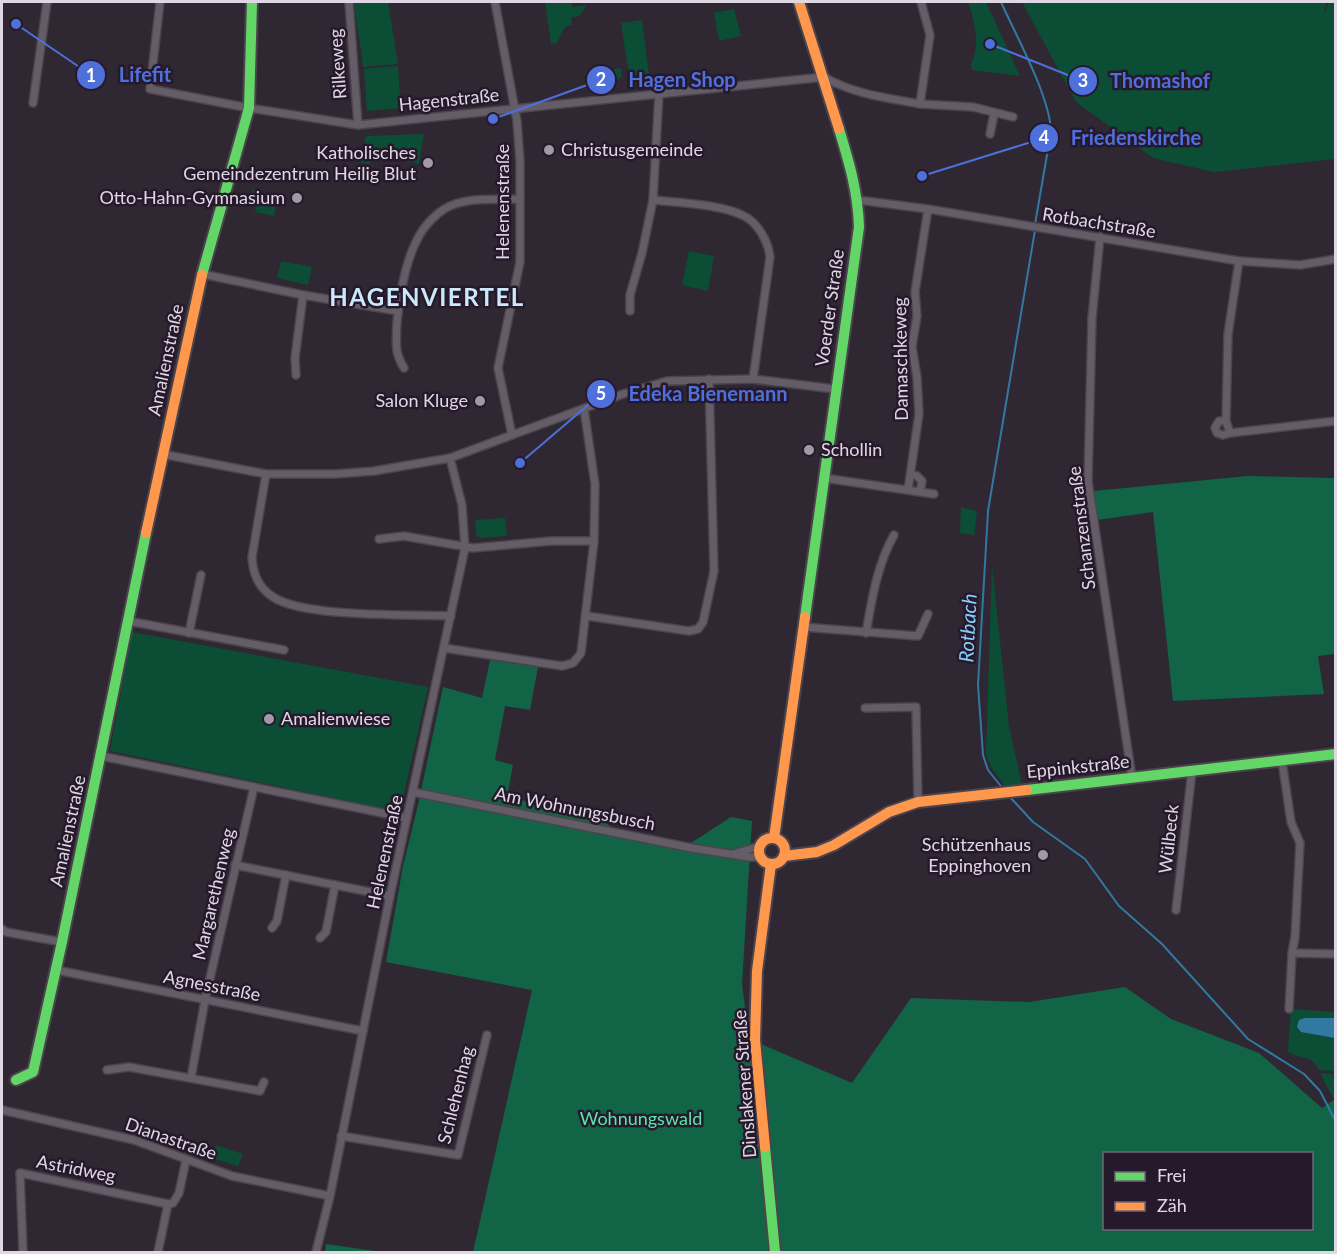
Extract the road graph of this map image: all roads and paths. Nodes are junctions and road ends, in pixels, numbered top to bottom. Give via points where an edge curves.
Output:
1 (47, 2) edge
2 (160, 2) edge
3 (252, 2) edge
4 (349, 2) edge
5 (495, 2) edge
6 (799, 2) edge
7 (921, 2) edge
8 (824, 77) junction
9 (659, 93) junction
10 (33, 103) dead end
11 (920, 104) junction
12 (249, 108) junction
13 (515, 108) junction
14 (994, 114) junction
15 (1013, 117) dead end
16 (358, 125) junction
17 (990, 134) dead end
18 (520, 199) junction
19 (653, 200) junction
20 (858, 200) junction
21 (928, 209) junction
22 (1100, 237) junction
23 (1335, 259) edge
24 (1239, 261) junction
25 (202, 274) junction
26 (303, 295) junction
27 (398, 311) junction
28 (630, 311) dead end
29 (404, 368) dead end
30 (296, 375) dead end
31 (709, 379) junction
32 (753, 379) junction
33 (835, 389) junction
34 (584, 409) junction
35 (1226, 421) junction
36 (1335, 421) edge
37 (1230, 433) junction
38 (512, 435) junction
39 (162, 454) junction
40 (450, 458) junction
41 (266, 474) junction
42 (910, 474) junction
43 (824, 478) junction
44 (908, 490) junction
45 (920, 492) junction
46 (934, 494) dead end
47 (894, 535) dead end
48 (379, 539) dead end
49 (594, 541) junction
50 (465, 548) junction
51 (201, 574) dead end
52 (928, 614) dead end
53 (451, 615) junction
54 (587, 616) junction
55 (128, 621) junction
56 (803, 627) junction
57 (189, 633) junction
58 (866, 633) junction
59 (444, 648) junction
60 (284, 650) dead end
61 (865, 708) dead end
62 (1335, 754) edge
63 (101, 756) junction
64 (1282, 761) junction
65 (1192, 771) junction
66 (1132, 778) junction
67 (254, 787) junction
68 (413, 792) junction
69 (918, 801) junction
70 (407, 818) junction
71 (774, 838) junction
72 (784, 851) junction
73 (760, 852) junction
74 (731, 855) junction
75 (771, 864) junction
76 (235, 865) junction
77 (286, 875) junction
78 (335, 885) junction
79 (390, 896) junction
80 (1176, 910) dead end
81 (272, 928) dead end
82 (2, 929) edge
83 (320, 938) dead end
84 (62, 942) junction
85 (1292, 953) junction
86 (1335, 954) edge
87 (56, 970) junction
88 (205, 1000) junction
89 (1288, 1009) dead end
90 (363, 1031) junction
91 (487, 1035) dead end
92 (107, 1070) dead end
93 (191, 1078) junction
94 (16, 1080) dead end
95 (264, 1082) dead end
96 (2, 1110) edge
97 (341, 1136) junction
98 (186, 1160) junction
99 (330, 1196) junction
100 (168, 1204) junction
101 (23, 1252) edge
102 (158, 1252) edge
103 (316, 1252) edge
104 (775, 1252) edge

1 - 10 street
2 - 12 street, Hagenstraße via 150,89
3 - 12 street, Amalienstraße
4 - 16 street, Rilkeweg
5 - 13 street, Helenenstraße
6 - 8 street, Voerder Straße
7 - 11 street via 930,35
8 - 9 street, Hagenstraße
8 - 11 street via 839,86
8 - 20 street, Voerder Straße
9 - 13 street, Hagenstraße
9 - 19 street
11 - 14 street via 973,107
12 - 16 street, Hagenstraße
12 - 25 street, Amalienstraße
13 - 16 street, Hagenstraße
13 - 18 street, Helenenstraße
14 - 15 street
14 - 17 street
18 - 27 street via 479,200 439,212 416,242
18 - 38 street, Helenenstraße via 520,262 498,368
19 - 28 street via 630,296
19 - 32 street via 743,215 765,239 770,257
20 - 21 street, Rotbachstraße
20 - 33 street, Voerder Straße via 859,227
21 - 22 street, Rotbachstraße
21 - 42 street, Damaschkeweg via 915,292 917,316 912,347 919,414
22 - 24 street, Rotbachstraße
22 - 66 street, Schanzenstraße via 1092,318 1088,481
23 - 24 street, Rotbachstraße via 1300,265
24 - 35 street via 1228,334
25 - 26 street
25 - 39 street, Amalienstraße
26 - 27 street
26 - 30 street
27 - 29 street via 397,352
31 - 32 street
31 - 34 street via 667,381
31 - 54 street via 714,572 703,622 698,629 688,631
32 - 33 street
33 - 43 street, Voerder Straße
34 - 38 street
34 - 49 street via 595,484
35 - 37 street
35 - 37 street via 1217,423 1215,430 1219,434
36 - 37 street
38 - 40 street
39 - 41 street
39 - 55 street, Amalienstraße
40 - 41 street via 336,474
40 - 50 street, Helenenstraße via 462,505
41 - 53 street via 252,557 257,580 274,597 335,612
42 - 44 street, Damaschkeweg
42 - 45 street via 922,481
43 - 44 street
43 - 56 street, Voerder Straße
44 - 45 street
45 - 46 street
47 - 58 street via 874,586
48 - 50 street via 404,536
49 - 50 street
49 - 54 street
50 - 53 street, Helenenstraße
51 - 57 street
52 - 58 street via 918,636
53 - 59 street, Helenenstraße
54 - 59 street via 581,653 573,663 562,666
55 - 57 street
55 - 63 street, Amalienstraße
56 - 58 street
56 - 71 street, Voerder Straße
57 - 60 street
59 - 68 street, Helenenstraße
61 - 69 street via 916,706
62 - 64 street, Eppinkstraße
63 - 67 street
63 - 84 street, Amalienstraße
64 - 65 street, Eppinkstraße
64 - 85 street via 1291,822 1300,843
65 - 66 street, Eppinkstraße
65 - 80 street, Wülbeck
66 - 69 street, Eppinkstraße
67 - 70 street
67 - 76 street, Margarethenweg
68 - 70 street, Helenenstraße
68 - 74 street, Am Wohnungsbusch
69 - 72 street, Eppinkstraße via 889,812 817,852
70 - 79 street, Helenenstraße
71 - 72 street via 780,840
71 - 73 street via 765,839
72 - 75 street via 779,862
73 - 74 street, Am Wohnungsbusch
73 - 74 street, Am Wohnungsbusch
73 - 75 street via 765,862
75 - 104 street, Dinslakener Straße via 757,971 755,1040
76 - 77 street
76 - 88 street, Margarethenweg
77 - 78 street
77 - 81 street via 277,921
78 - 79 street
78 - 83 street via 326,932
79 - 90 street, Helenenstraße
82 - 84 street
84 - 87 street, Amalienstraße
85 - 86 street
85 - 89 street
87 - 88 street, Agnesstraße
87 - 94 street, Amalienstraße via 33,1072
88 - 90 street, Agnesstraße
88 - 93 street, Margarethenweg
90 - 97 street, Helenenstraße
91 - 97 street, Schlehenhag via 458,1155
92 - 93 street via 129,1067
93 - 95 street via 260,1091
96 - 98 street, Dianastraße via 134,1140
97 - 99 street, Helenenstraße
98 - 99 street, Dianastraße via 232,1176
98 - 100 street via 179,1193
99 - 103 street, Helenenstraße
100 - 101 street, Astridweg via 20,1173
100 - 102 street

